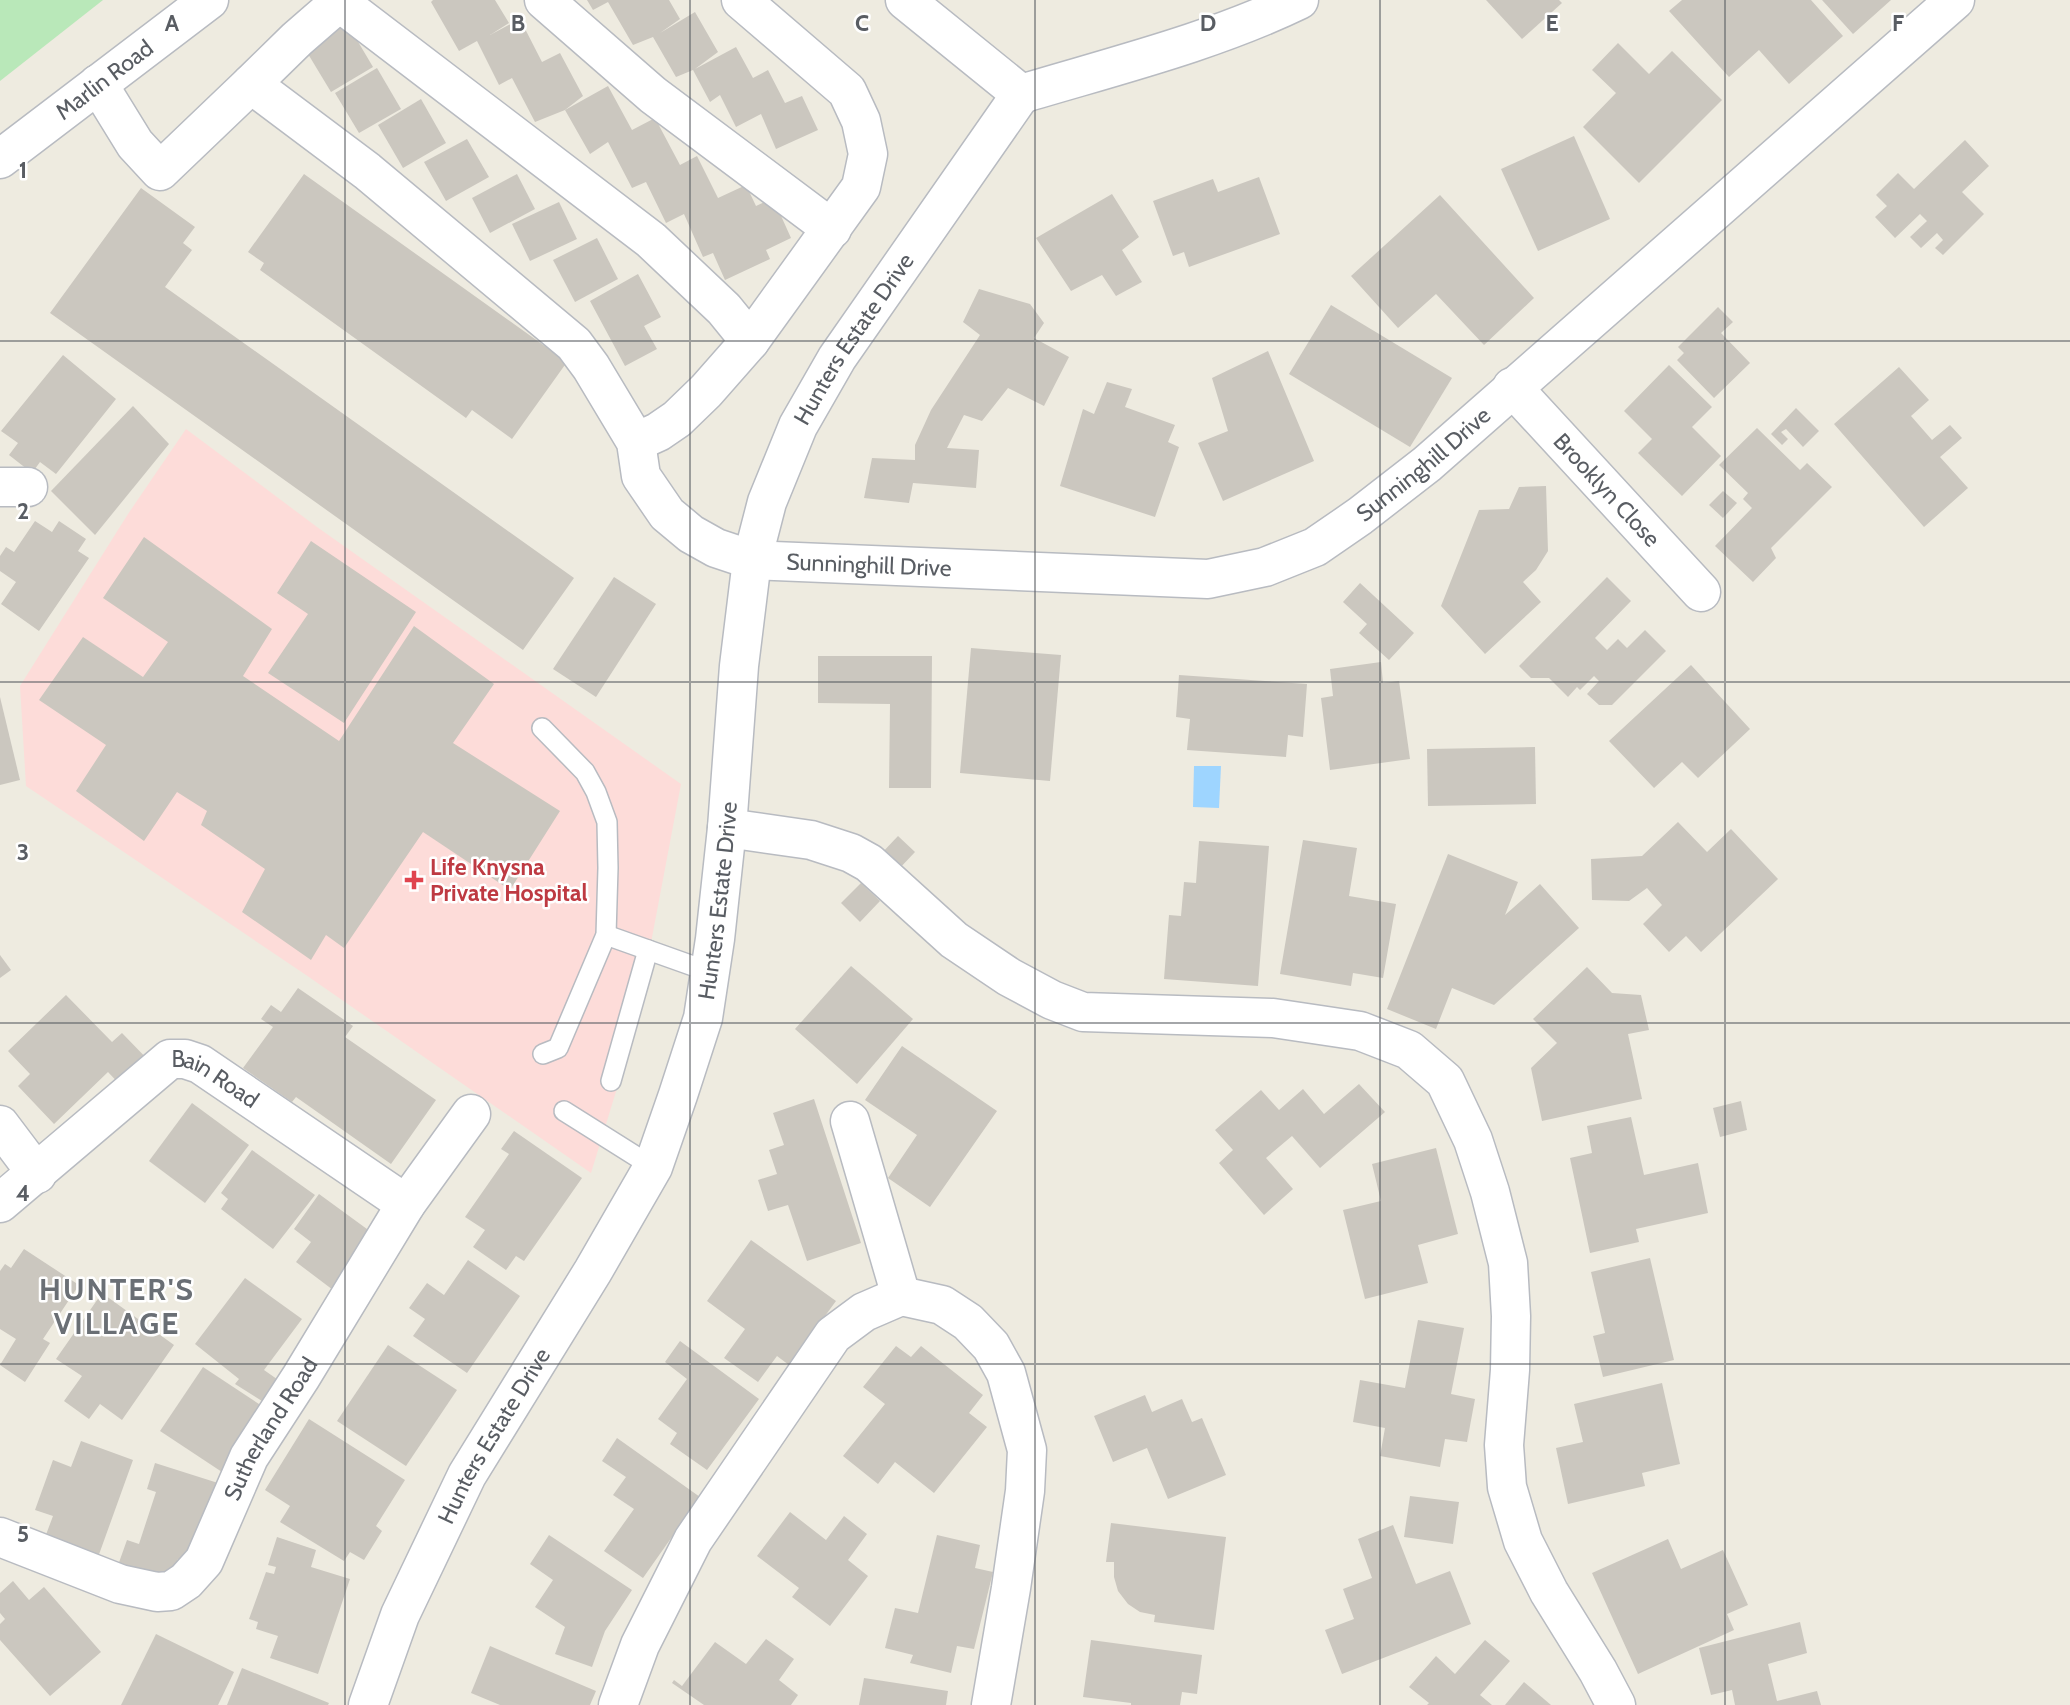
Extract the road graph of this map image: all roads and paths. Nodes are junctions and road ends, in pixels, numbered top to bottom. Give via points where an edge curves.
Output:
1 (209, 0) edge
2 (544, 0) edge
3 (741, 0) edge
4 (905, 0) edge
5 (1299, 0) edge
6 (1955, 0) edge
7 (340, 1) edge
8 (98, 84) junction
9 (251, 84) junction
10 (1021, 94) junction
11 (0, 159) edge
12 (832, 229) junction
13 (750, 341) junction
14 (1512, 387) junction
15 (636, 442) junction
16 (752, 560) junction
17 (1700, 592) dead end
18 (542, 728) dead end
19 (727, 828) junction
20 (606, 935) junction
21 (648, 950) junction
22 (710, 972) junction
23 (542, 1054) dead end
24 (611, 1081) dead end
25 (564, 1111) dead end
26 (471, 1114) dead end
27 (850, 1121) dead end
28 (0, 1125) edge
29 (653, 1167) junction
30 (37, 1174) junction
31 (0, 1203) edge
32 (406, 1204) junction
33 (901, 1296) junction
34 (0, 1537) edge
35 (368, 1705) edge
36 (618, 1705) edge
37 (991, 1705) edge
38 (1616, 1705) edge

1 - 8 street, Marlin Road
2 - 12 street via 653,95
3 - 12 street via 847,91 860,121 867,154 861,187
4 - 10 street
5 - 10 street via 1267,16
6 - 14 street, Sunninghill Drive
7 - 9 street
7 - 13 street via 651,240 724,309
8 - 9 street via 135,144 160,171
8 - 11 street, Marlin Road
9 - 15 street via 367,171 566,337 592,368
10 - 16 street, Hunters Estate Drive via 830,369 798,426 767,502
12 - 13 street
13 - 15 street via 677,419
14 - 16 street, Sunninghill Drive via 1427,464 1360,516 1314,547 1265,568 1208,579
14 - 17 street, Brooklyn Close
15 - 16 street, Sunninghill Drive via 641,476 667,513 716,548
16 - 19 street, Hunters Estate Drive
18 - 20 lane via 585,772 607,822
19 - 22 street, Hunters Estate Drive
19 - 38 street via 811,840 851,853 869,863 954,940 1009,977 1083,1012 1273,1018 1360,1031 1409,1050 1445,1081 1473,1140 1507,1263 1511,1330 1504,1446 1507,1487 1523,1541
20 - 21 lane
20 - 23 lane via 558,1048
21 - 22 lane
21 - 24 lane
22 - 29 street, Hunters Estate Drive via 702,1018
25 - 29 lane
26 - 32 street, Sutherland Road
27 - 33 street
28 - 30 street
29 - 35 street, Hunters Estate Drive via 467,1475 400,1615
30 - 31 street, Bain Road
30 - 32 street, Bain Road via 170,1059 185,1059 200,1064
32 - 34 street, Sutherland Road via 249,1457 204,1561 186,1581 171,1591 157,1592 120,1584
33 - 36 street via 864,1312 833,1335 693,1539 640,1645
33 - 37 street via 942,1305 968,1322 991,1346 1006,1373 1027,1450

